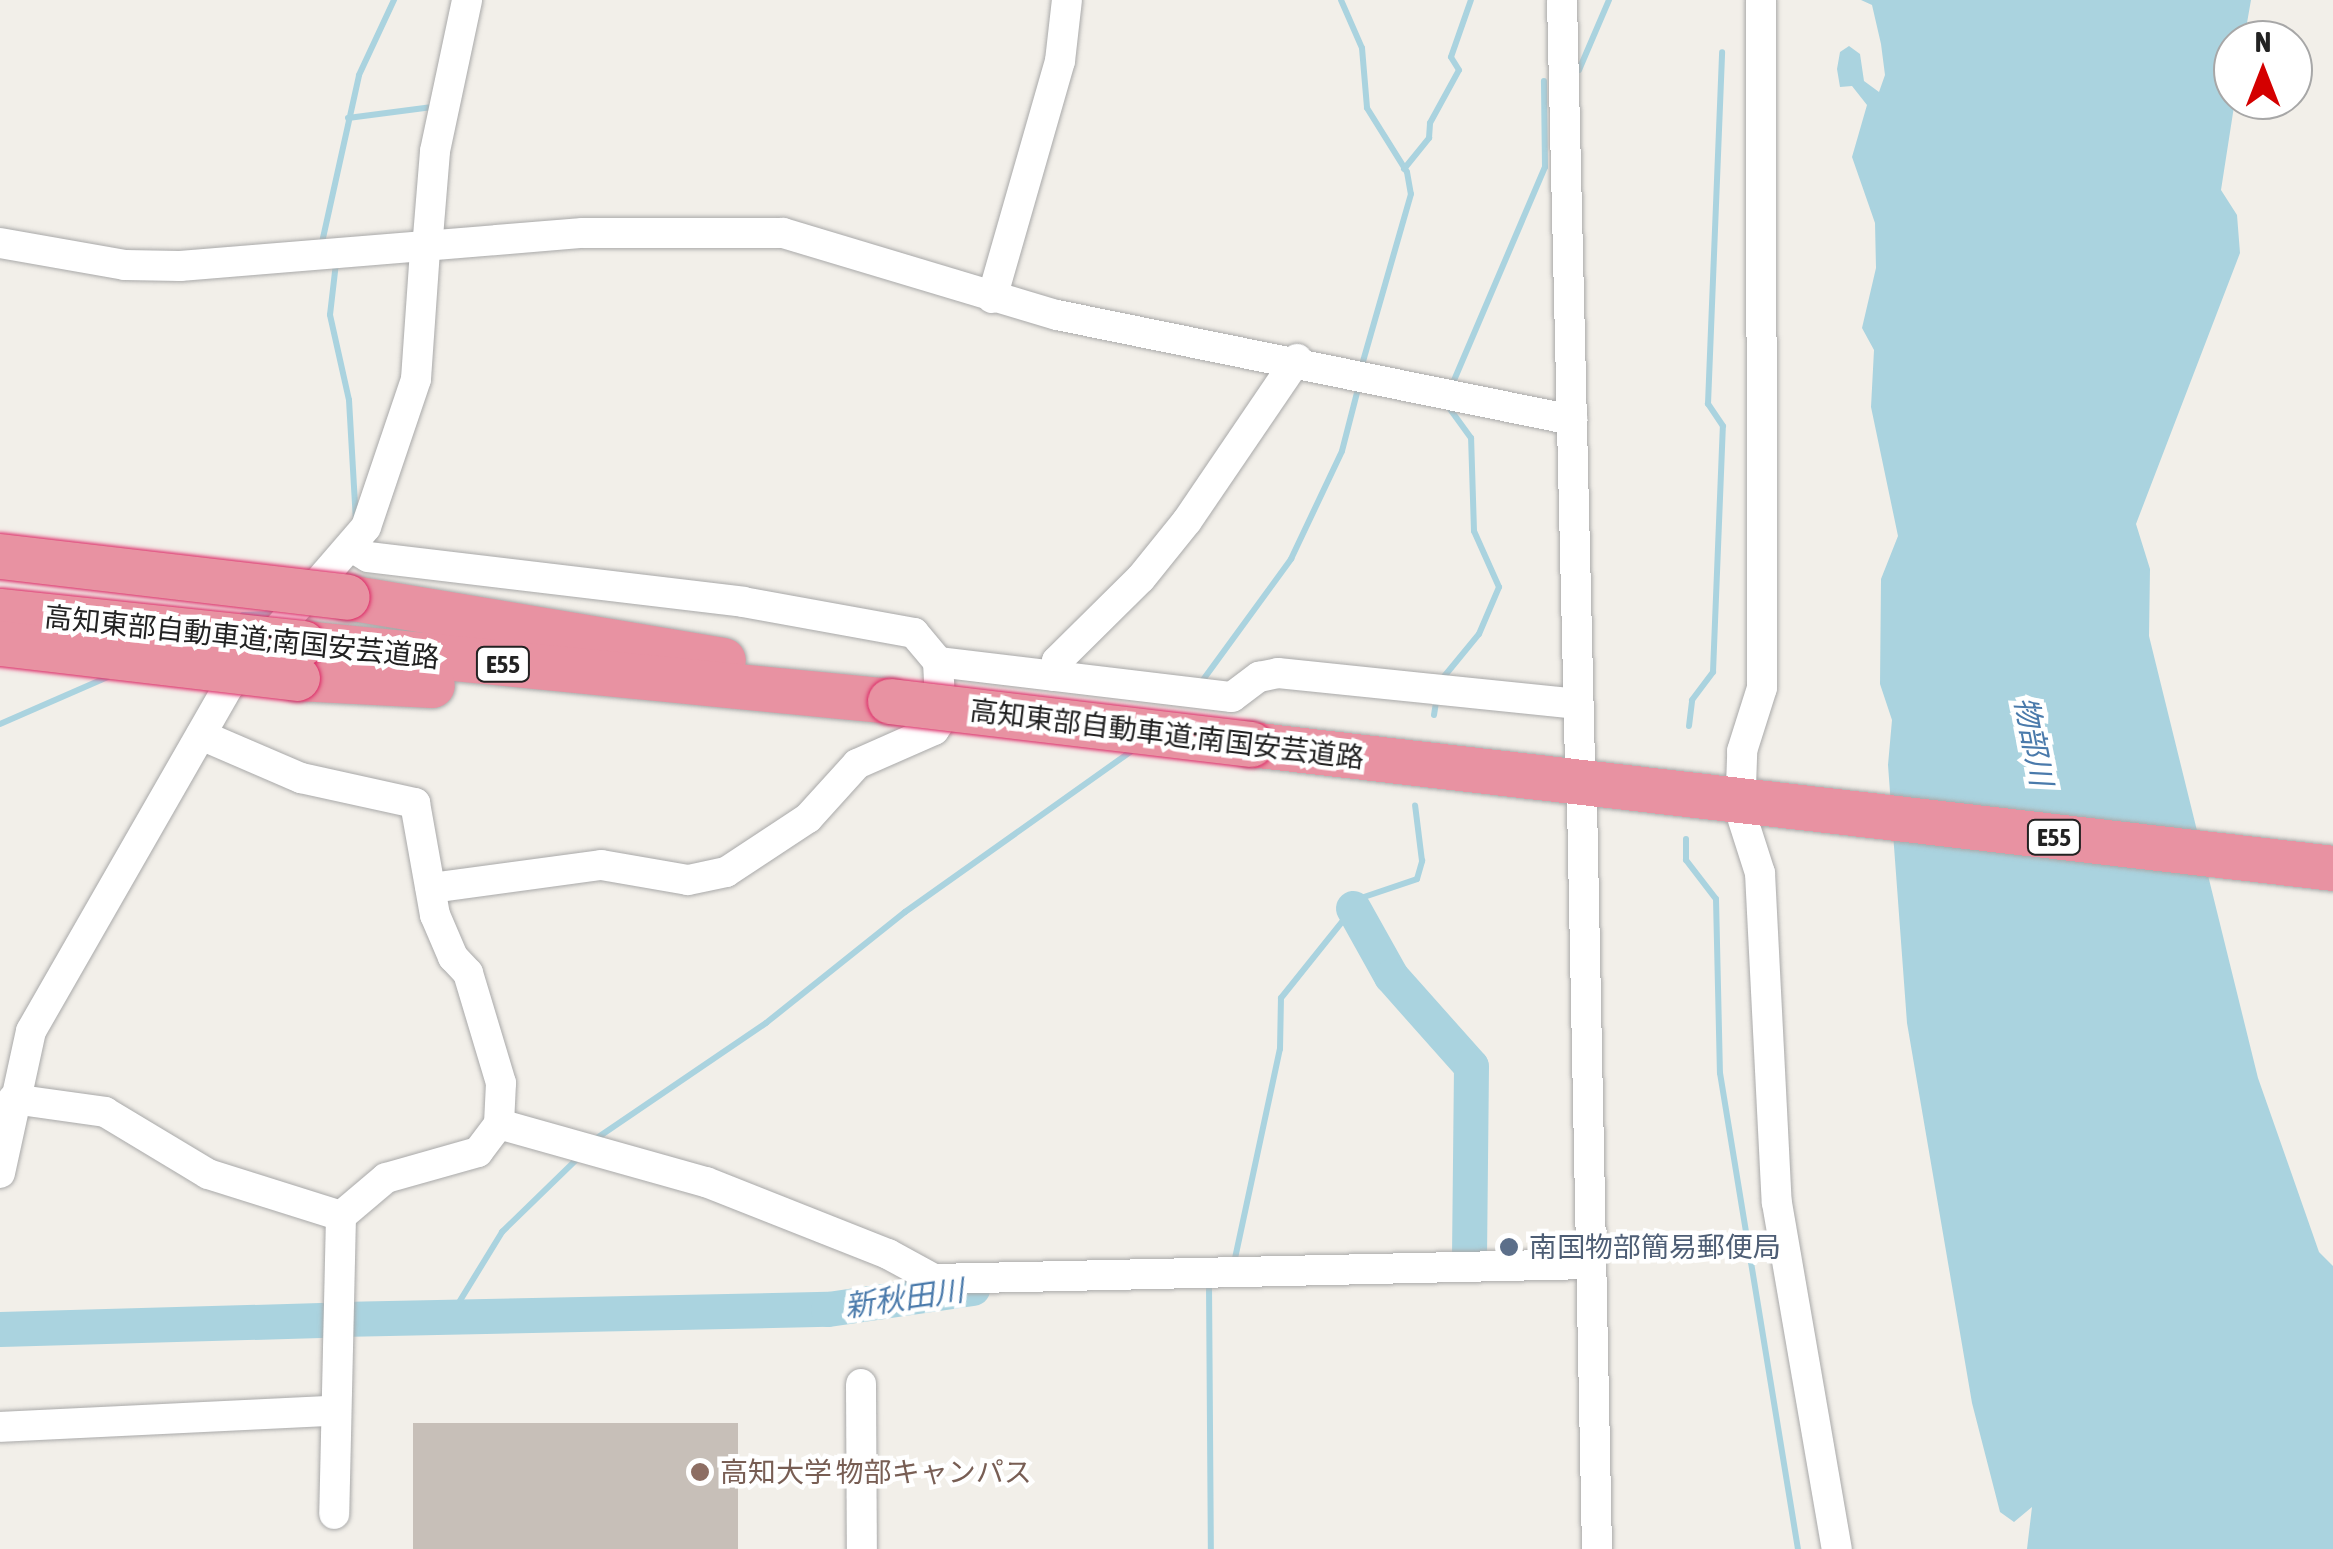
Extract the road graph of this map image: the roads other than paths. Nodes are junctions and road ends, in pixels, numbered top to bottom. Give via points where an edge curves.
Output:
1 (467, 0) edge
2 (1067, 0) edge
3 (1562, 0) edge
4 (1761, 0) edge
5 (0, 242) edge
6 (426, 249) junction
7 (992, 298) junction
8 (1297, 360) junction
9 (1572, 420) junction
10 (0, 540) edge
11 (353, 548) junction
12 (0, 556) edge
13 (338, 586) junction
14 (0, 610) edge
15 (0, 643) edge
16 (300, 661) junction
17 (0, 662) edge
18 (938, 662) junction
19 (1054, 676) junction
20 (228, 687) junction
21 (890, 701) junction
22 (1578, 704) junction
23 (202, 735) junction
24 (1580, 766) dead end
25 (1582, 803) dead end
26 (1753, 805) junction
27 (2333, 868) edge
28 (431, 888) junction
29 (7, 1113) edge
30 (499, 1124) junction
31 (0, 1173) edge
32 (341, 1216) junction
33 (1591, 1264) junction
34 (861, 1384) dead end
35 (333, 1412) junction
36 (0, 1428) edge
37 (334, 1514) dead end
38 (862, 1549) edge
39 (1597, 1549) edge
40 (1837, 1549) edge

1 - 6 street via 434,150
2 - 7 street via 1060,61
3 - 9 street
4 - 26 street via 1762,688 1742,751
5 - 6 street via 147,266
6 - 7 street via 582,233 783,233
6 - 11 street via 416,380
7 - 8 street
8 - 9 street
8 - 19 street via 1187,522 1057,661
9 - 22 street
10 - 13 street
11 - 13 street
11 - 18 street via 368,557 743,602 914,633
12 - 13 highway, bridge
13 - 20 street via 295,604
13 - 21 highway via 770,668
14 - 16 highway, 高知東部自動車道;南国安芸道路, bridge
15 - 16 highway, bridge
16 - 21 highway, 高知東部自動車道;南国安芸道路 / E55
17 - 20 street
18 - 19 street
18 - 28 street via 941,720 934,730 857,764 808,818 726,872 688,880 601,865
19 - 22 street via 1232,696 1259,676 1278,673
20 - 23 street
21 - 26 highway, 高知東部自動車道;南国安芸道路 / E55, bridge
22 - 24 street
23 - 28 street via 300,778 415,803
23 - 29 street via 31,1031
25 - 33 street
26 - 27 highway, 高知東部自動車道;南国安芸道路 / E55
26 - 40 street via 1777,1202
28 - 30 street via 441,934 468,973 501,1082
29 - 31 street
29 - 32 street via 105,1112 208,1174
30 - 32 street via 468,1158 386,1178
30 - 33 street via 706,1182 934,1279
32 - 35 street
33 - 39 street
34 - 38 street
35 - 36 street
35 - 37 street

